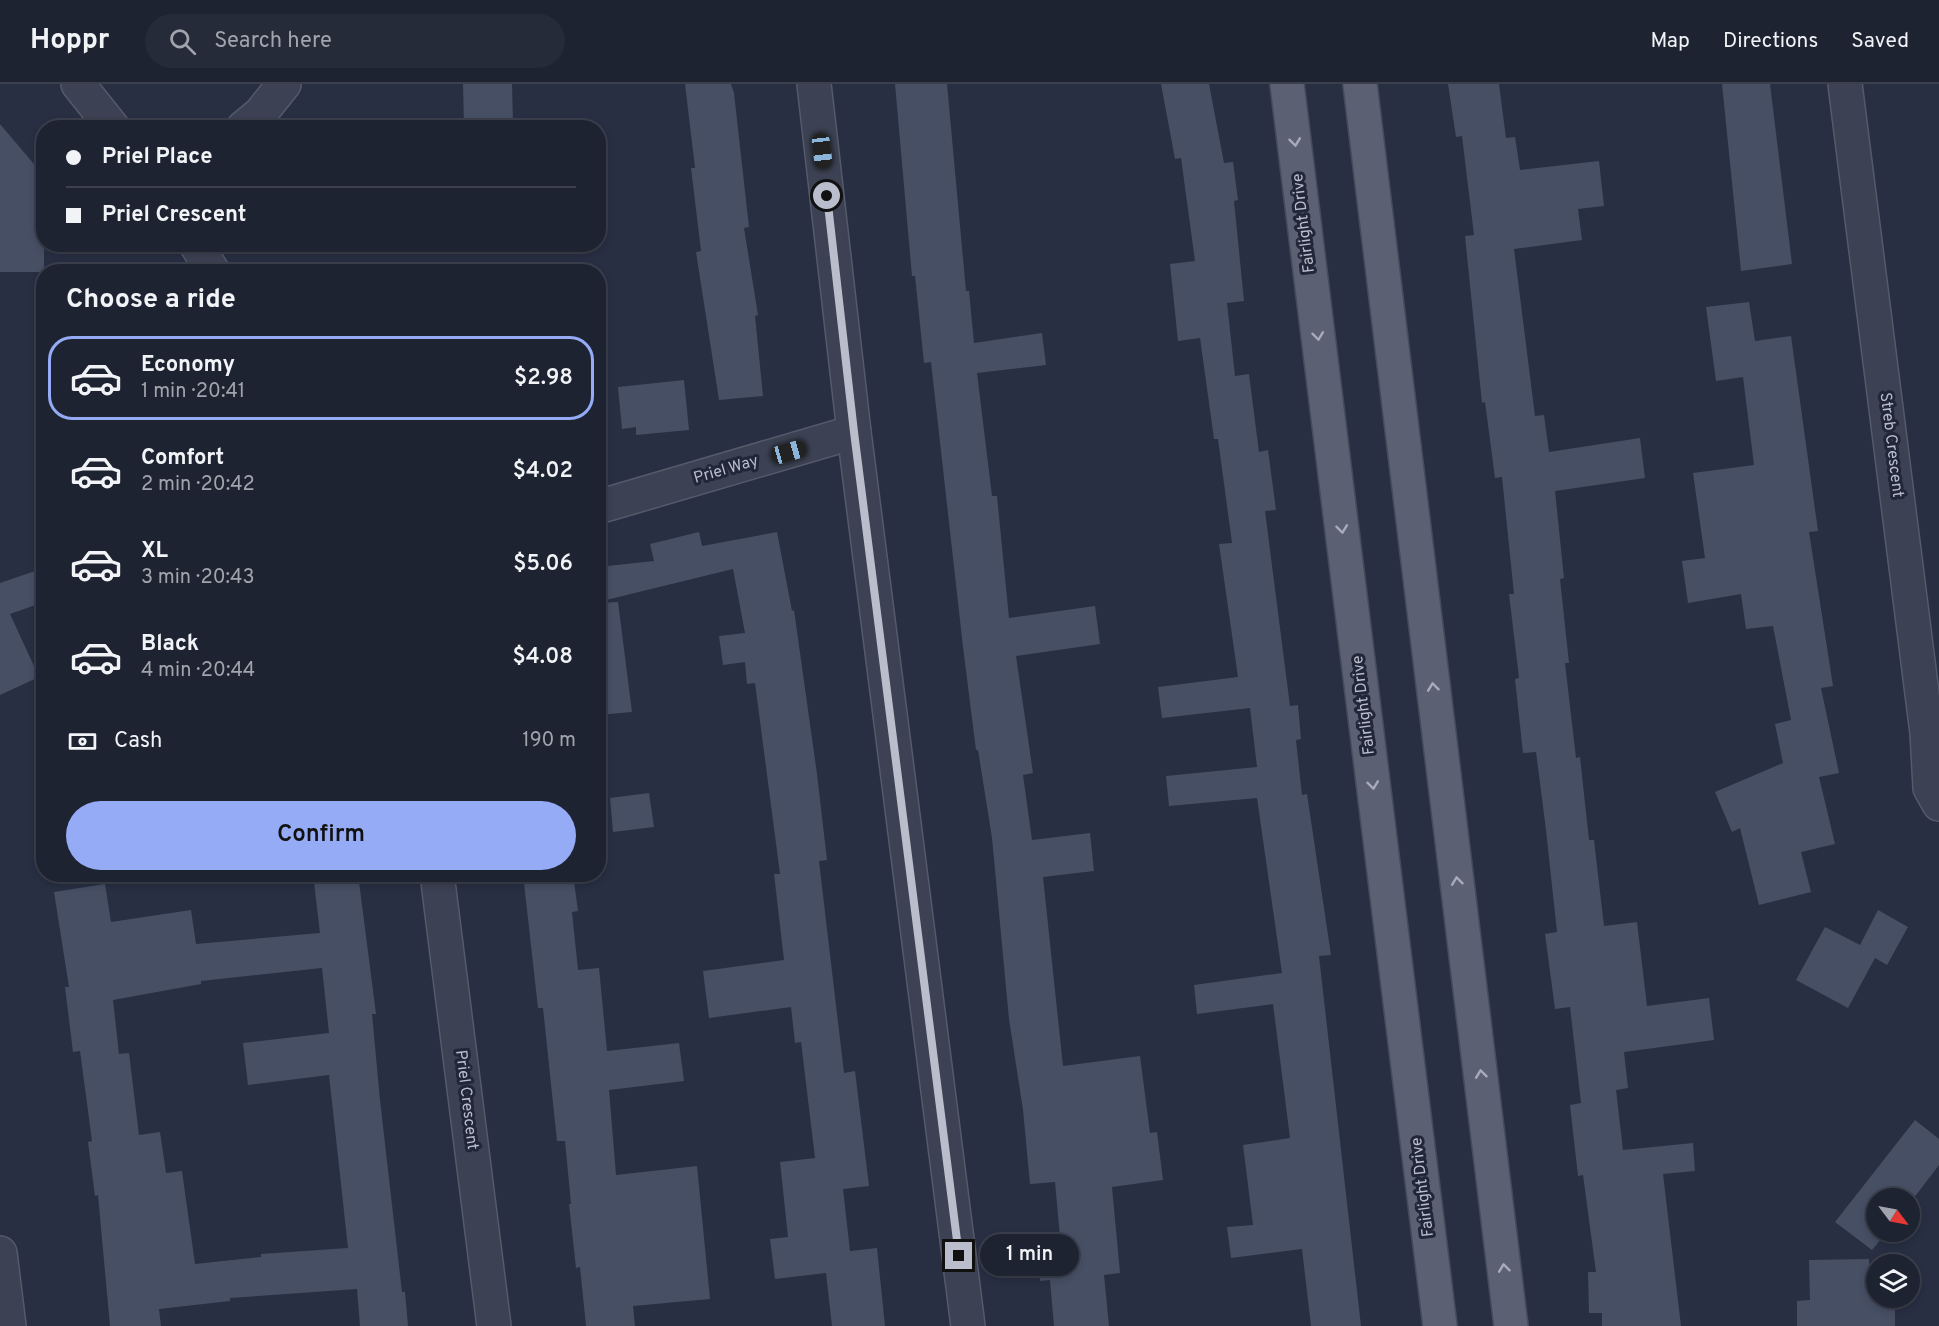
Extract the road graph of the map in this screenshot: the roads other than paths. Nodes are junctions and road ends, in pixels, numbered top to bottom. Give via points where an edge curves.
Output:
1 (78, 84) edge
2 (284, 84) edge
3 (814, 84) edge
4 (1287, 84) edge
5 (1360, 84) edge
6 (1845, 84) edge
7 (107, 120) edge
8 (253, 120) edge
9 (854, 432) junction
10 (606, 505) edge
11 (1939, 804) edge
12 (438, 882) edge
13 (0, 1253) edge
14 (9, 1326) edge
15 (494, 1326) edge
16 (968, 1326) edge
17 (1440, 1326) edge
18 (1511, 1326) edge

1 - 7 street
2 - 8 street
3 - 9 street
4 -> 17 main road, Fairlight Drive
18 -> 5 main road
6 - 11 street, Streb Crescent via 1927,733 1930,788
9 - 10 street, Priel Way
9 - 16 street
12 - 15 street, Priel Crescent
13 - 14 street

